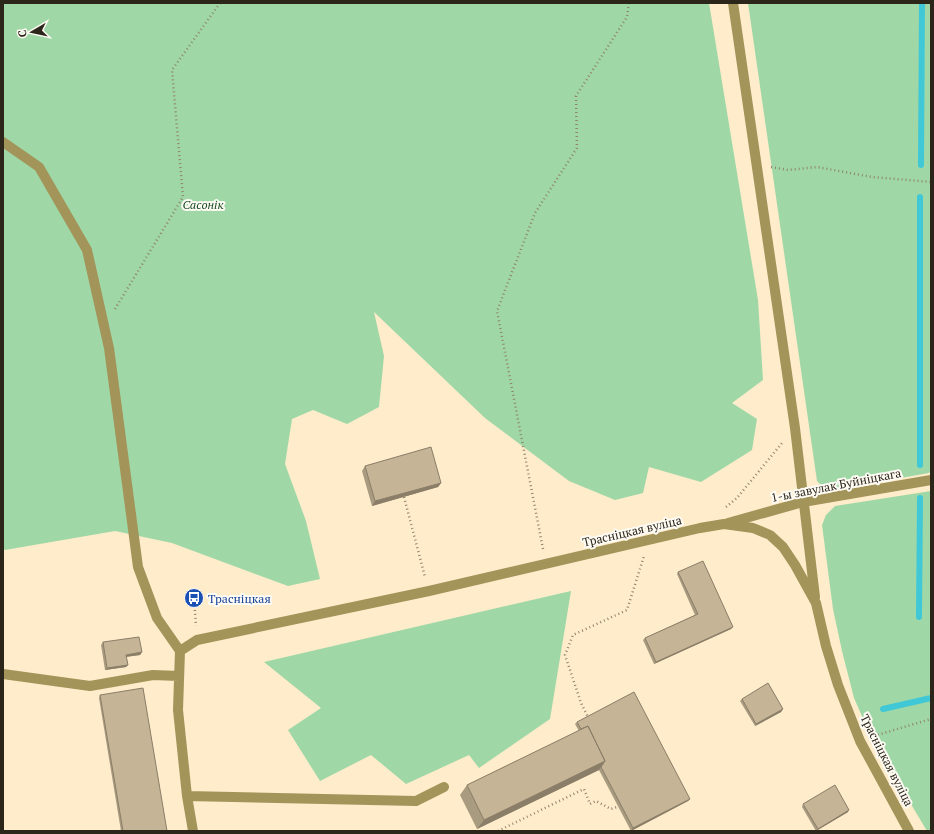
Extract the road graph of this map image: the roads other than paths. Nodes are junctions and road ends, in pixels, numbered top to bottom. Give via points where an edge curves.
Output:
1 (733, 3) edge
2 (3, 142) edge
3 (931, 480) edge
4 (804, 502) junction
5 (724, 524) junction
6 (816, 603) junction
7 (180, 651) junction
8 (3, 674) edge
9 (179, 676) junction
10 (444, 787) dead end
11 (187, 796) junction
12 (193, 831) edge
13 (909, 831) edge

1 - 4 street
2 - 7 street via 38,167 87,250 110,348 138,567 157,618
3 - 4 street, 1-ы завулак Буйніцкага
4 - 5 street, 1-ы завулак Буйніцкага
4 - 6 street
5 - 6 street, Трасніцкая вуліца via 753,528 770,535 783,547
5 - 7 street, Трасніцкая вуліца via 429,591 197,640
6 - 13 street, Трасніцкая вуліца via 838,685 860,741
7 - 9 street
8 - 9 street via 90,686 153,675
9 - 11 street via 178,710
10 - 11 street via 416,801
11 - 12 street

